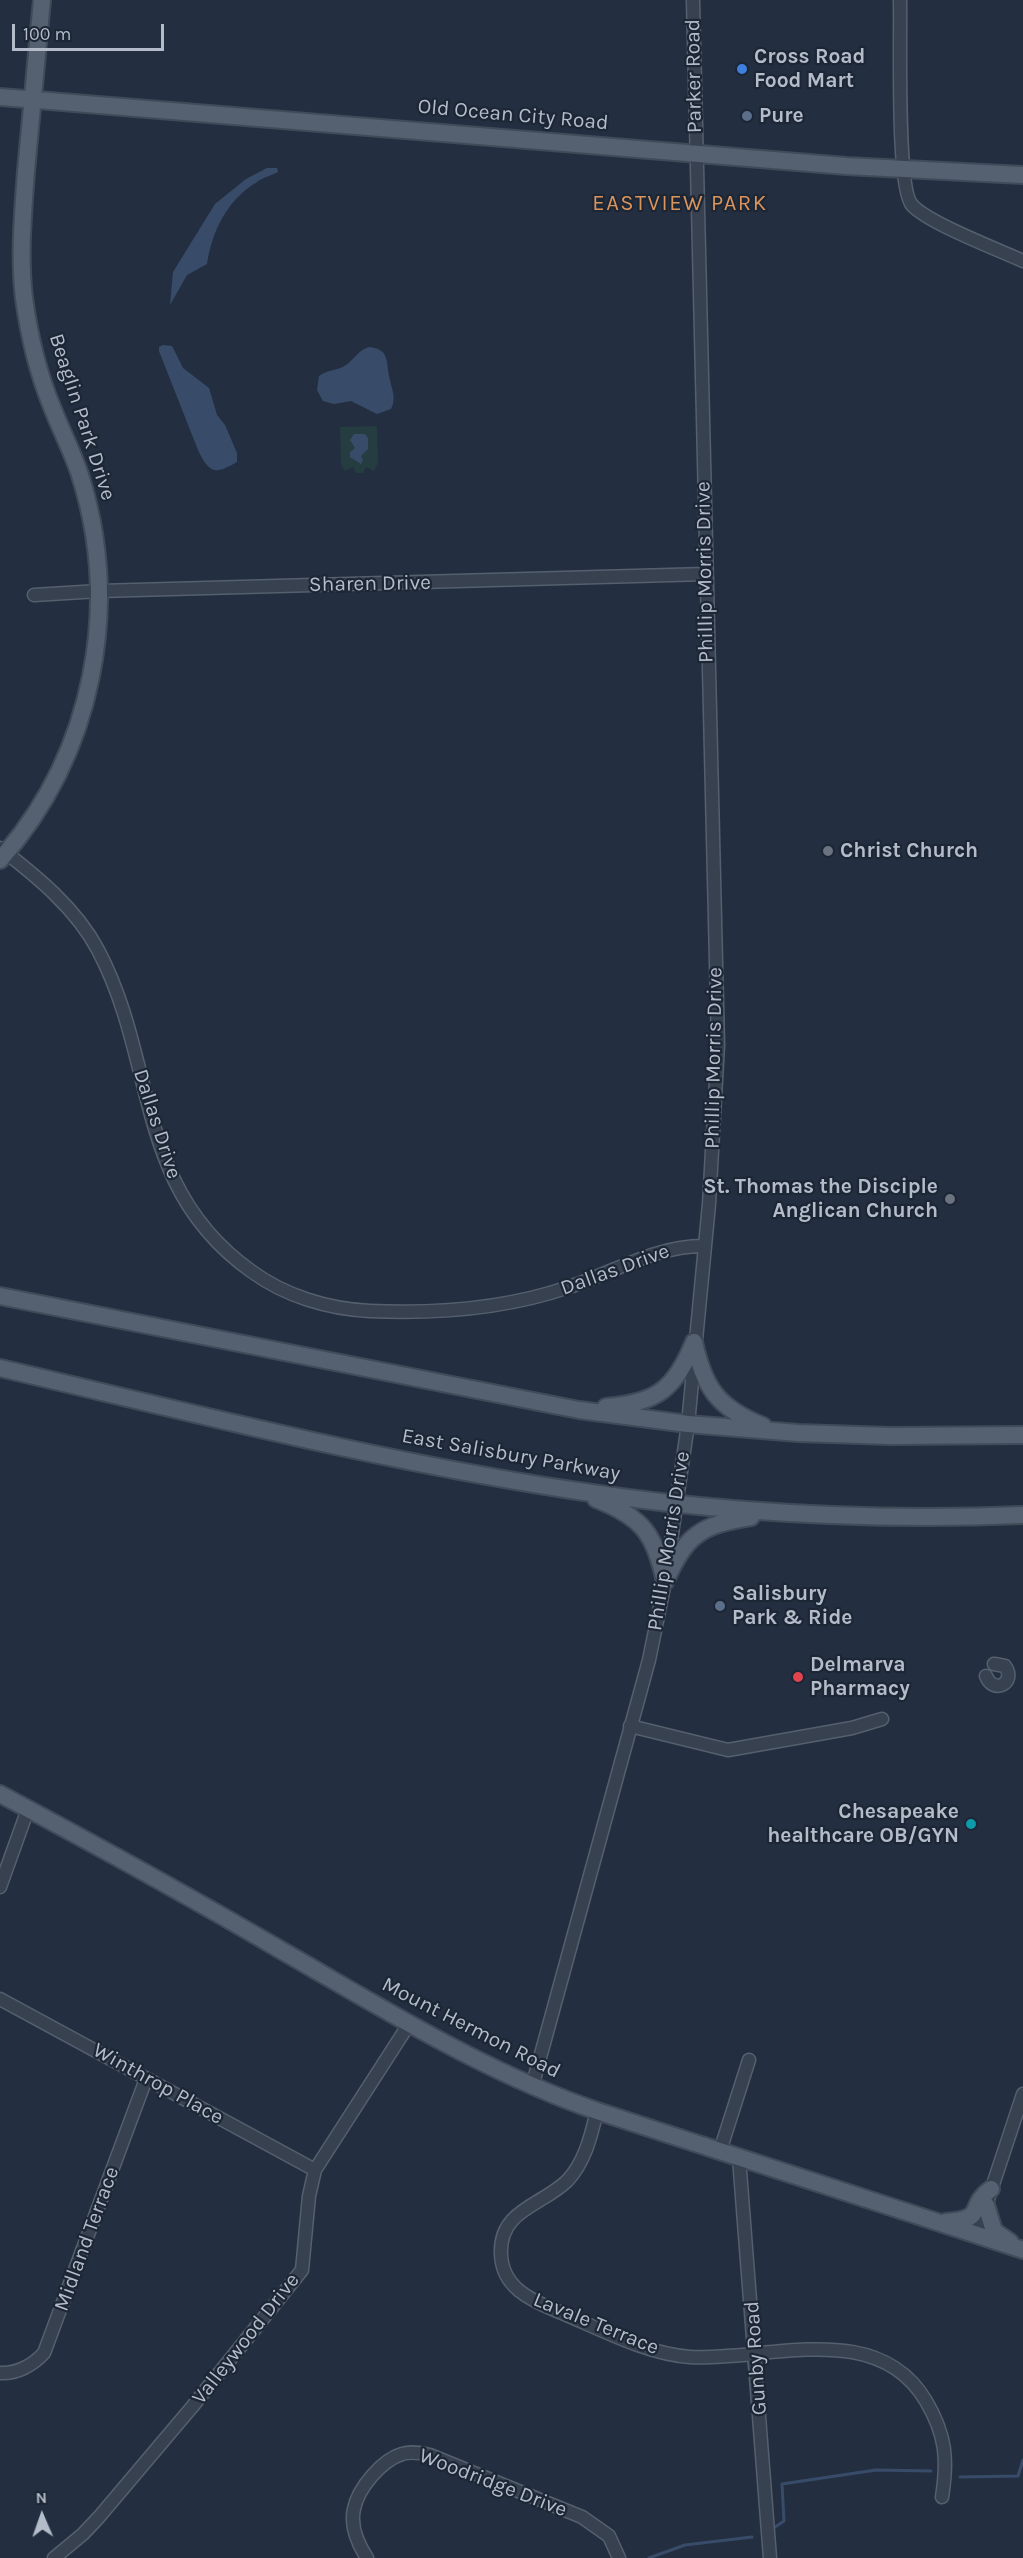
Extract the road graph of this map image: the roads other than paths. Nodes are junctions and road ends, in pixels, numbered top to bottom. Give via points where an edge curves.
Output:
1 (42, 0) edge
2 (693, 0) edge
3 (900, 0) edge
4 (0, 97) edge
5 (32, 100) junction
6 (695, 152) junction
7 (903, 169) junction
8 (1023, 175) edge
9 (1023, 261) edge
10 (706, 574) junction
11 (99, 591) junction
12 (34, 595) dead end
13 (2, 853) edge
14 (705, 1245) junction
15 (0, 1296) edge
16 (694, 1342) junction
17 (0, 1368) edge
18 (579, 1410) junction
19 (688, 1424) junction
20 (775, 1431) junction
21 (1023, 1435) edge
22 (572, 1491) junction
23 (677, 1503) junction
24 (773, 1512) junction
25 (1023, 1515) edge
26 (665, 1582) junction
27 (994, 1664) dead end
28 (986, 1676) dead end
29 (882, 1719) dead end
30 (630, 1726) junction
31 (0, 1794) edge
32 (28, 1809) junction
33 (0, 1887) edge
34 (0, 1999) edge
35 (409, 2024) junction
36 (748, 2060) dead end
37 (146, 2079) junction
38 (532, 2087) junction
39 (1023, 2094) edge
40 (597, 2111) junction
41 (720, 2151) junction
42 (739, 2158) junction
43 (315, 2170) junction
44 (989, 2197) junction
45 (937, 2223) junction
46 (976, 2236) junction
47 (1022, 2250) edge
48 (755, 2352) junction
49 (0, 2373) edge
50 (942, 2497) dead end
51 (54, 2558) edge
52 (367, 2558) edge
53 (619, 2558) edge
54 (770, 2558) edge

1 - 5 main road, Beaglin Park Drive
2 - 6 street, Parker Road
3 - 7 street
4 - 5 main road, Old Ocean City Road
5 - 6 main road, Old Ocean City Road
5 - 11 main road, Beaglin Park Drive via 22,233 24,299 38,363 85,494
6 - 7 main road, Old Ocean City Road
6 - 10 street, Phillip Morris Drive
7 - 8 main road, Old Ocean City Road
7 - 9 street via 905,192 918,211
10 - 11 street, Sharen Drive
10 - 14 street, Phillip Morris Drive via 718,1045
11 - 12 street, Sharen Drive
11 - 13 main road, Beaglin Park Drive via 94,665 79,727 48,794
13 - 14 street, Dallas Drive via 74,915 92,937 123,1014 171,1178 188,1207 226,1252 271,1284 307,1300 347,1309 461,1310 532,1298 671,1249
14 - 16 street, Phillip Morris Drive
15 - 18 main road
16 - 18 main road via 675,1380 653,1397 639,1403
16 - 19 street, Phillip Morris Drive
16 - 20 main road via 704,1378 721,1402
17 - 22 main road, East Salisbury Parkway via 433,1466
18 - 19 main road
19 - 20 main road
19 - 23 street, Phillip Morris Drive
20 - 21 main road via 891,1436
22 - 23 main road, East Salisbury Parkway
22 - 26 main road via 619,1509 639,1522 657,1548
23 - 24 main road, East Salisbury Parkway
23 - 26 street, Phillip Morris Drive
24 - 25 main road, East Salisbury Parkway via 890,1517
24 - 26 main road via 715,1524 695,1534 680,1552
26 - 30 street, Phillip Morris Drive
27 - 28 street via 1005,1666 1008,1680 996,1686
29 - 30 street via 728,1750
30 - 38 street, Phillip Morris Drive
31 - 32 main road, Mount Hermon Road
32 - 33 street
32 - 35 main road, Mount Hermon Road
34 - 37 street, Winthrop Place
35 - 38 main road, Mount Hermon Road
35 - 43 street, Valleywood Drive
36 - 41 street
37 - 43 street, Winthrop Place
37 - 49 street, Midland Terrace via 44,2353 16,2372
38 - 40 main road, Mount Hermon Road
39 - 44 street
40 - 41 main road, Mount Hermon Road
40 - 48 street, Lavale Terrace via 590,2142 576,2170 556,2190 518,2213 505,2230 501,2253 510,2282 547,2307 658,2350 691,2357
41 - 42 main road, Mount Hermon Road
42 - 45 main road, Mount Hermon Road
42 - 48 street, Gunby Road
43 - 51 street, Valleywood Drive via 302,2270 99,2517
44 - 45 main road via 982,2196 971,2218
44 - 46 street
44 - 47 main road via 994,2231
45 - 46 main road, Mount Hermon Road
46 - 47 main road, Mount Hermon Road
48 - 50 street, Lavale Terrace via 857,2353 878,2358 905,2374 930,2408 942,2438 947,2458
48 - 54 street, Gunby Road
52 - 53 street, Woodridge Drive via 354,2528 356,2500 387,2462 409,2452 430,2455 582,2517 609,2536

